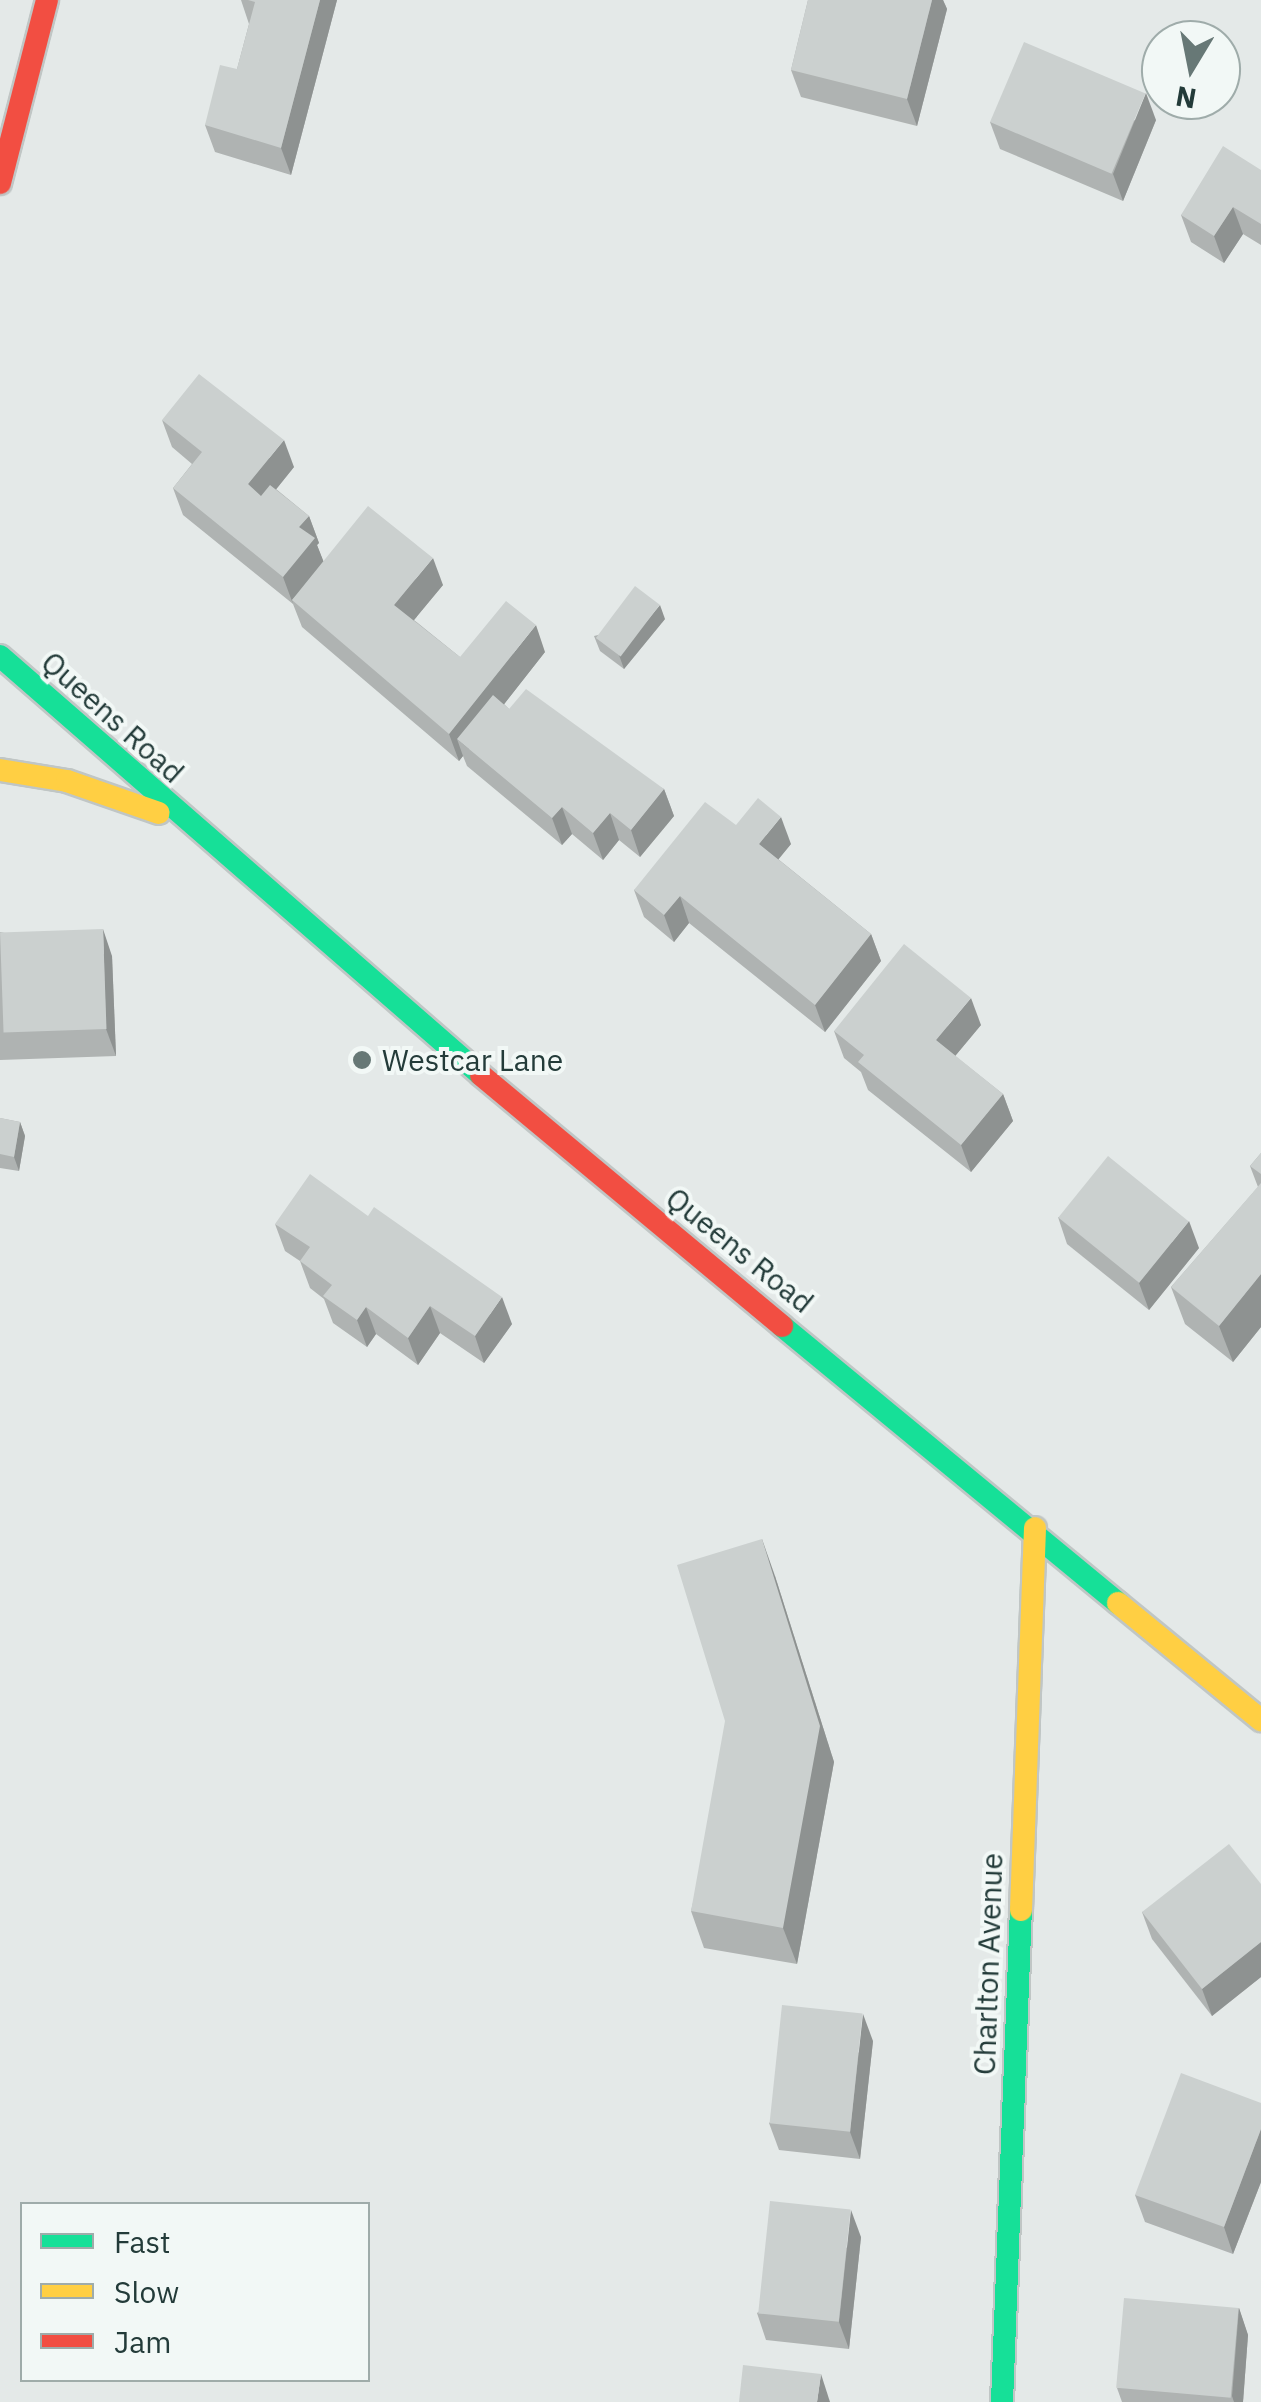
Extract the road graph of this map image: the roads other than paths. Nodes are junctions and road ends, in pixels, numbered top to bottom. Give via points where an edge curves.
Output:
1 (47, 0) edge
2 (0, 184) edge
3 (0, 656) edge
4 (0, 770) edge
5 (186, 822) junction
6 (1035, 1528) junction
7 (1261, 1720) edge
8 (1002, 2402) edge

1 - 2 main road
3 - 5 main road, Queens Road
4 - 5 main road, Queens Road via 67,781
5 - 6 main road, Queens Road via 555,1138
6 - 7 main road, Queens Road
6 - 8 main road, Charlton Avenue

